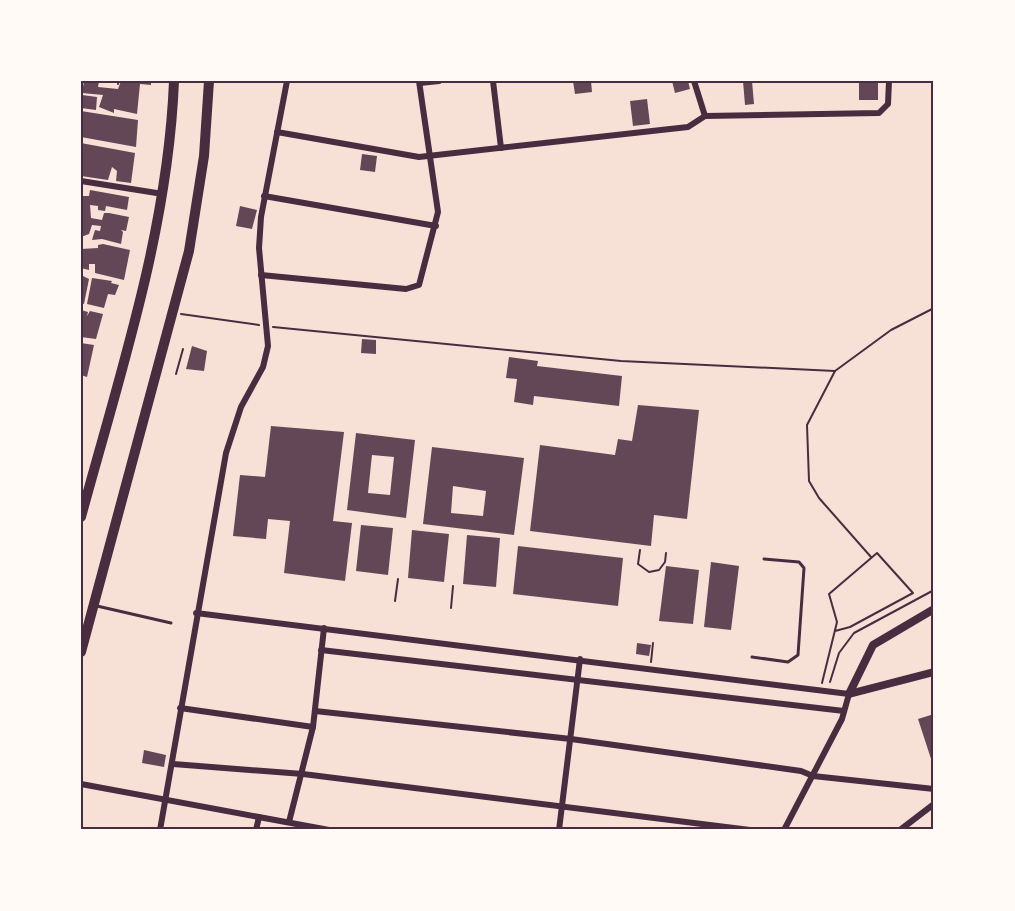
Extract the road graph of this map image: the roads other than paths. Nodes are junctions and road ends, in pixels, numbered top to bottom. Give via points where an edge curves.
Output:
1 (174, 81) edge
2 (209, 81) edge
3 (287, 81) edge
4 (439, 81) edge
5 (493, 81) edge
6 (694, 81) edge
7 (889, 81) edge
8 (420, 82) edge
9 (705, 116) junction
10 (276, 132) junction
11 (501, 148) junction
12 (431, 156) junction
13 (81, 181) edge
14 (164, 194) junction
15 (264, 196) junction
16 (436, 226) junction
17 (261, 275) junction
18 (81, 517) edge
19 (764, 559) dead end
20 (94, 605) junction
21 (934, 609) edge
22 (196, 613) junction
23 (171, 623) dead end
24 (324, 628) junction
25 (321, 650) junction
26 (81, 652) edge
27 (752, 657) dead end
28 (580, 659) junction
29 (934, 672) edge
30 (577, 679) junction
31 (849, 694) junction
32 (180, 708) junction
33 (315, 711) junction
34 (844, 711) junction
35 (314, 727) junction
36 (571, 740) junction
37 (173, 764) junction
38 (303, 774) junction
39 (813, 776) junction
40 (81, 784) edge
41 (934, 789) edge
42 (166, 799) junction
43 (934, 804) edge
44 (563, 808) junction
45 (259, 817) junction
46 (289, 822) junction
47 (160, 830) edge
48 (256, 830) edge
49 (329, 830) edge
50 (559, 830) edge
51 (750, 830) edge
52 (784, 830) edge
53 (900, 830) edge

1 - 14 highway
2 - 20 highway via 198,203
3 - 10 street
4 - 8 street
5 - 11 street
6 - 9 street
7 - 9 street via 889,99 884,110 873,114
8 - 12 street
9 - 11 street via 688,128
10 - 12 street
10 - 15 street
11 - 12 street
12 - 16 street
13 - 14 street
14 - 18 highway
15 - 16 street
15 - 17 street via 259,248
16 - 17 street via 421,281 406,290
17 - 22 street via 268,346 263,367 242,407 226,453
19 - 27 lane via 799,562 804,567 798,655 788,662
20 - 23 lane
20 - 26 highway
21 - 31 street via 873,645
22 - 24 street
22 - 32 street
24 - 25 street
24 - 28 street
25 - 30 street
25 - 33 street
28 - 30 street
28 - 31 street
29 - 31 street
30 - 34 street
30 - 36 street
31 - 34 street
32 - 35 street
32 - 37 street
33 - 35 street
33 - 36 street
34 - 39 street
35 - 38 street
36 - 39 street via 801,771
36 - 44 street
37 - 38 street
37 - 42 street
38 - 44 street
38 - 46 street
39 - 41 street
39 - 52 street
40 - 42 street
42 - 45 street
42 - 47 street
43 - 53 street
44 - 50 street
44 - 51 street
45 - 46 street
45 - 48 street
46 - 49 street

